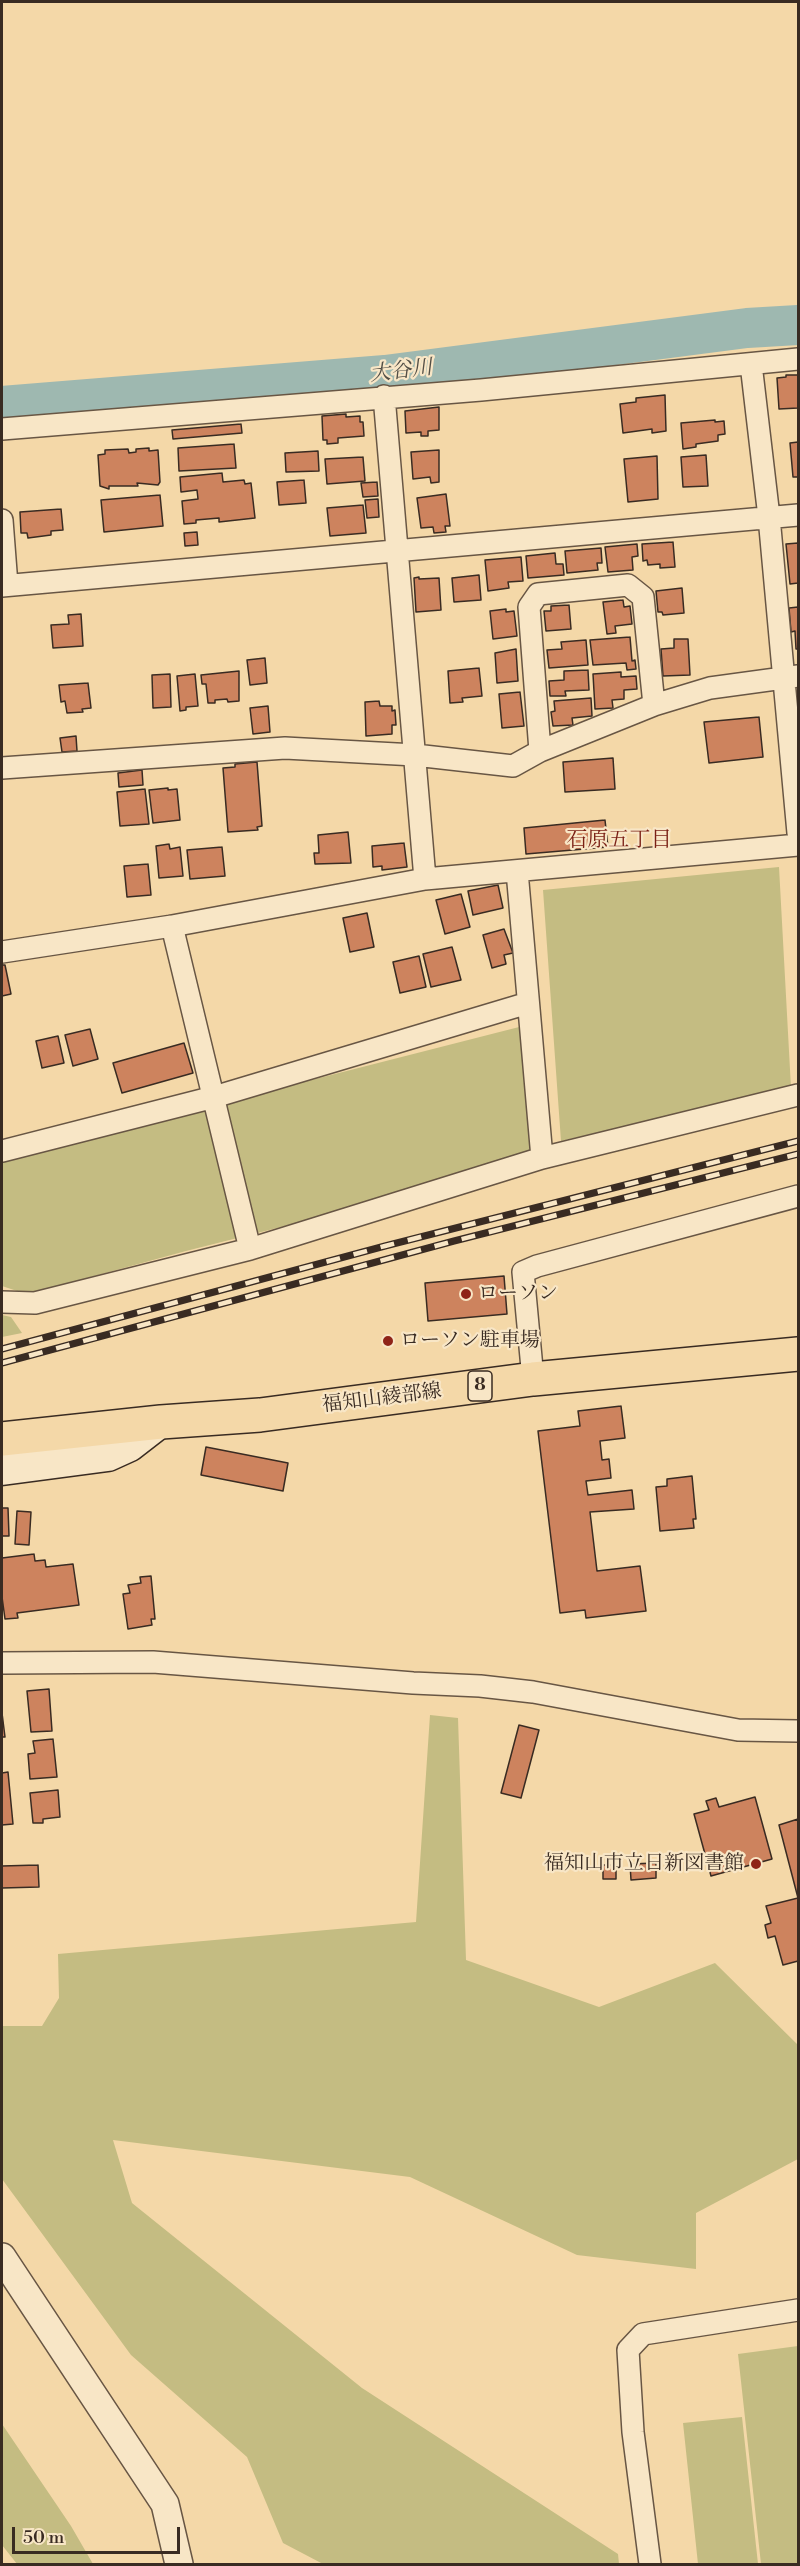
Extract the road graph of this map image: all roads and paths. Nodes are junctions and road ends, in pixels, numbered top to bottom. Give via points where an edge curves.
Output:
1 (798, 360) edge
2 (751, 364) junction
3 (384, 396) junction
4 (2, 429) edge
5 (798, 514) edge
6 (769, 517) junction
7 (2, 520) edge
8 (397, 552) junction
9 (4, 585) edge
10 (791, 677) edge
11 (654, 705) junction
12 (540, 751) junction
13 (415, 755) junction
14 (2, 768) edge
15 (798, 833) edge
16 (798, 845) edge
17 (517, 871) junction
18 (425, 879) junction
19 (172, 926) junction
20 (2, 952) edge
21 (528, 1003) junction
22 (798, 1095) edge
23 (214, 1097) junction
24 (2, 1151) edge
25 (542, 1158) junction
26 (798, 1196) edge
27 (250, 1249) junction
28 (2, 1302) edge
29 (798, 1354) edge
30 (533, 1379) junction
31 (161, 1422) junction
32 (2, 1439) edge
33 (2, 1470) edge
34 (2, 1663) edge
35 (798, 1731) edge
36 (2, 2257) edge
37 (798, 2310) edge
38 (179, 2565) edge
39 (650, 2565) edge

1 - 2 street
2 - 3 street
2 - 6 street
3 - 4 street
3 - 8 street
5 - 6 street
6 - 8 street
6 - 10 street
7 - 9 street
8 - 9 street
8 - 13 street
10 - 11 street via 710,688
10 - 15 street
11 - 12 street
11 - 12 street via 643,597 628,585 538,594 529,607
12 - 13 street via 513,765
13 - 14 street via 285,748
13 - 18 street
16 - 17 street
17 - 18 street
17 - 21 street
18 - 19 street
19 - 20 street
19 - 23 street
21 - 23 street
21 - 25 street
22 - 25 street
23 - 24 street
23 - 27 street
25 - 27 street
26 - 30 street via 523,1272
27 - 28 street via 35,1303
29 - 30 main road, 福知山綾部線 / 8
30 - 31 main road, 福知山綾部線 / 8 via 260,1415
31 - 32 main road, 福知山綾部線 / 8
31 - 33 main road via 130,1446 108,1456
34 - 35 street via 153,1662 480,1686 738,1730
36 - 38 street via 165,2504
37 - 39 street via 643,2334 628,2350 633,2432

